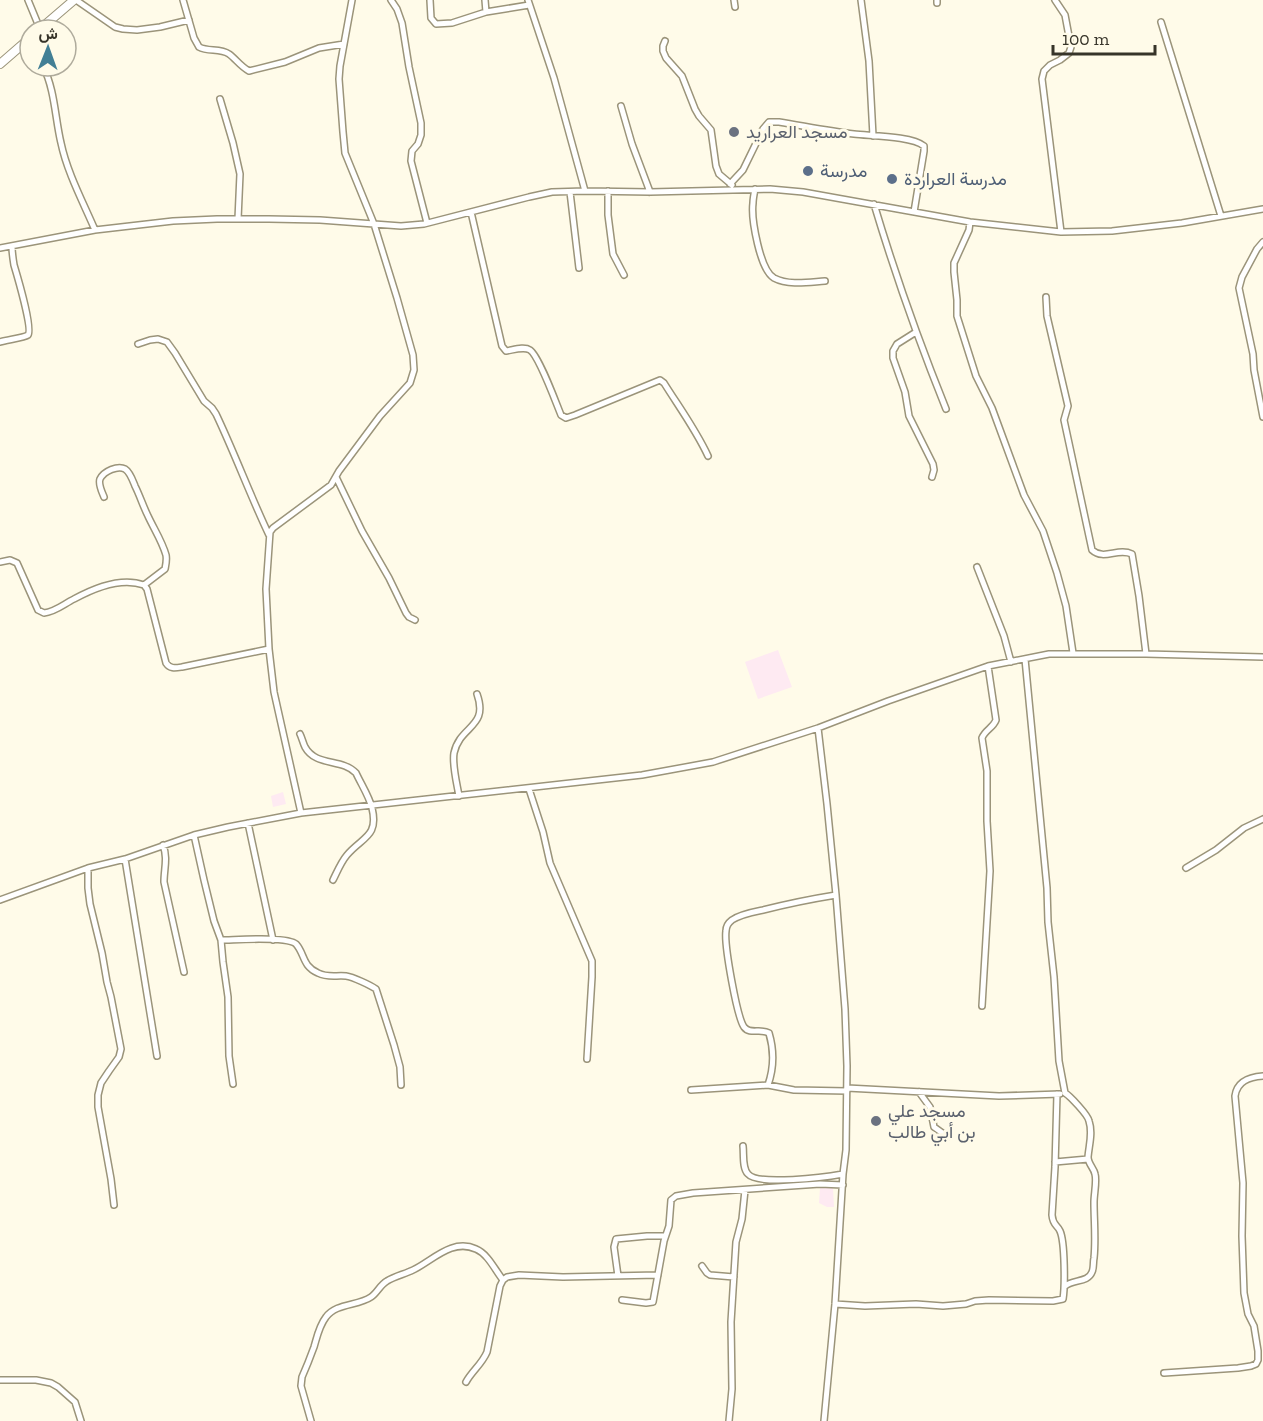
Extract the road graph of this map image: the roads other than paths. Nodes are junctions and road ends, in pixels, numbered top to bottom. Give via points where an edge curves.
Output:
1 (28, 0) edge
2 (75, 0) edge
3 (183, 0) edge
4 (352, 0) edge
5 (391, 0) edge
6 (430, 0) edge
7 (485, 0) edge
8 (861, 0) edge
9 (1055, 0) edge
10 (528, 3) edge
11 (486, 12) junction
12 (35, 18) edge
13 (53, 18) edge
14 (189, 20) junction
15 (1161, 22) dead end
16 (666, 41) dead end
17 (344, 44) junction
18 (18, 49) edge
19 (0, 64) edge
20 (47, 78) edge
21 (220, 99) dead end
22 (621, 106) dead end
23 (873, 136) junction
24 (730, 184) junction
25 (755, 189) junction
26 (739, 190) junction
27 (585, 191) junction
28 (608, 191) junction
29 (570, 192) junction
30 (650, 192) junction
31 (874, 204) junction
32 (1263, 209) edge
33 (471, 212) junction
34 (914, 212) junction
35 (1221, 216) junction
36 (238, 219) junction
37 (970, 222) junction
38 (427, 223) junction
39 (374, 224) junction
40 (95, 230) junction
41 (1060, 232) junction
42 (1263, 242) edge
43 (12, 246) junction
44 (0, 248) edge
45 (579, 267) dead end
46 (624, 275) dead end
47 (825, 281) dead end
48 (1046, 297) dead end
49 (916, 332) junction
50 (0, 342) edge
51 (138, 344) dead end
52 (946, 410) dead end
53 (1263, 417) edge
54 (708, 456) dead end
55 (336, 477) junction
56 (932, 477) dead end
57 (104, 497) dead end
58 (269, 535) junction
59 (0, 562) edge
60 (977, 567) dead end
61 (144, 585) junction
62 (415, 620) dead end
63 (269, 649) junction
64 (1073, 653) junction
65 (1146, 654) junction
66 (1263, 657) edge
67 (1025, 659) junction
68 (1011, 662) junction
69 (988, 666) junction
70 (477, 694) dead end
71 (818, 728) junction
72 (300, 734) dead end
73 (529, 789) junction
74 (459, 796) junction
75 (372, 806) junction
76 (301, 813) junction
77 (1263, 819) edge
78 (248, 824) junction
79 (194, 835) junction
80 (163, 845) junction
81 (125, 858) junction
82 (88, 868) junction
83 (1186, 868) dead end
84 (333, 880) dead end
85 (836, 895) junction
86 (0, 900) edge
87 (273, 939) junction
88 (221, 940) junction
89 (184, 972) dead end
90 (982, 1006) dead end
91 (157, 1056) dead end
92 (587, 1059) dead end
93 (1263, 1076) edge
94 (233, 1084) dead end
95 (768, 1084) junction
96 (401, 1085) dead end
97 (691, 1090) dead end
98 (847, 1090) junction
99 (919, 1092) junction
100 (1065, 1093) junction
101 (1057, 1094) junction
102 (948, 1137) dead end
103 (743, 1146) dead end
104 (1088, 1159) junction
105 (1055, 1162) junction
106 (843, 1174) junction
107 (843, 1185) junction
108 (745, 1190) junction
109 (114, 1206) dead end
110 (665, 1236) junction
111 (702, 1266) dead end
112 (658, 1275) junction
113 (618, 1276) junction
114 (734, 1277) junction
115 (502, 1280) junction
116 (1065, 1286) junction
117 (622, 1300) dead end
118 (835, 1304) junction
119 (1164, 1372) dead end
120 (0, 1380) edge
121 (466, 1382) dead end
122 (81, 1421) edge
123 (311, 1421) edge
124 (729, 1421) edge
125 (824, 1421) edge

1 - 12 street
2 - 13 street
2 - 14 street via 123,29
3 - 14 street
4 - 17 street
5 - 38 street via 402,22 421,123 421,135 411,161
6 - 11 street via 431,18 436,24
7 - 11 street
8 - 23 street
9 - 41 street via 1065,15 1071,48 1044,71 1042,80
10 - 11 street
10 - 27 street via 554,78
14 - 17 street via 196,45 229,54 249,71
15 - 35 street
16 - 24 street via 666,58 682,76 695,109 711,130 716,166
17 - 39 street via 339,80 345,153
18 - 19 street
20 - 40 street via 61,145
21 - 36 street via 240,174
22 - 30 street
23 - 24 street via 769,122
23 - 34 street via 924,146
24 - 26 street
25 - 26 street
25 - 31 street via 803,192
25 - 47 street via 753,214 768,272 780,280
26 - 30 street
27 - 28 street
27 - 29 street
28 - 30 street
28 - 46 street via 613,254
29 - 33 street via 552,192
29 - 45 street
31 - 34 street
31 - 49 street
32 - 35 street
33 - 38 street
33 - 54 street via 501,346 506,351 531,350 561,415 575,415 660,380 699,436
34 - 37 street
35 - 41 street via 1112,231
36 - 39 street
36 - 40 street
37 - 41 street
37 - 64 street via 954,264 957,316 976,376 1054,562
38 - 39 street
39 - 55 street via 407,332 414,370 410,383 380,416
40 - 43 street
42 - 53 street via 1239,288
43 - 44 street
43 - 50 street via 29,332
48 - 65 street via 1068,406 1064,420 1092,550 1102,556 1127,551 1132,554
49 - 52 street
49 - 56 street via 897,344 893,357 909,417 933,464
51 - 58 street via 158,339 175,353 216,414
55 - 58 street
55 - 62 street via 406,613
57 - 61 street via 100,479 113,469 126,470 166,557 165,569
58 - 63 street
59 - 61 street via 16,563 38,610 44,614 110,585
60 - 68 street via 1005,636
61 - 63 street via 169,667
63 - 76 street via 274,692
64 - 65 street
64 - 67 street
65 - 66 street
67 - 68 street
67 - 100 street via 1059,1061
68 - 69 street
69 - 71 street
69 - 90 street via 996,720 982,738 987,771 990,871
70 - 74 street via 478,719 454,752
71 - 73 street via 713,762
71 - 85 street
72 - 75 street via 310,755 353,770
73 - 74 street
73 - 92 street via 550,863 592,961
74 - 75 street
75 - 76 street
75 - 84 street via 372,830 348,853
76 - 78 street
77 - 83 street
78 - 79 street
78 - 87 street
79 - 80 street
79 - 88 street
80 - 81 street
80 - 89 street via 164,882
81 - 82 street
81 - 91 street
82 - 86 street
82 - 109 street via 90,904 121,1048 98,1095
85 - 95 street via 752,912 728,923 726,939 742,1024 751,1031 764,1030 772,1044
85 - 98 street
87 - 88 street
87 - 96 street via 296,945 307,964 321,975 348,976 376,989 394,1045
88 - 94 street
93 - 119 street via 1243,1081 1235,1096 1243,1183 1244,1293 1258,1360 1238,1368
95 - 97 street
95 - 98 street via 794,1090
98 - 99 street
98 - 106 street
99 - 101 street
99 - 102 street via 930,1107 934,1127
100 - 101 street
100 - 104 street via 1089,1118
101 - 105 street
103 - 106 street via 746,1171 753,1178 782,1180
104 - 105 street
104 - 116 street via 1095,1175 1096,1245 1092,1272 1084,1280
105 - 116 street via 1052,1215 1061,1233
106 - 107 street
107 - 108 street
107 - 118 street
108 - 110 street via 674,1197
108 - 114 street
110 - 112 street
110 - 113 street via 616,1239
111 - 114 street via 710,1275
112 - 113 street
112 - 117 street via 653,1303
113 - 115 street via 519,1275
114 - 124 street
115 - 121 street via 487,1352
115 - 123 street via 477,1249 454,1248 388,1280 369,1298 329,1313 302,1377
116 - 118 street via 1063,1299 1058,1300 990,1300 943,1306
118 - 125 street
120 - 122 street via 51,1383 72,1397

